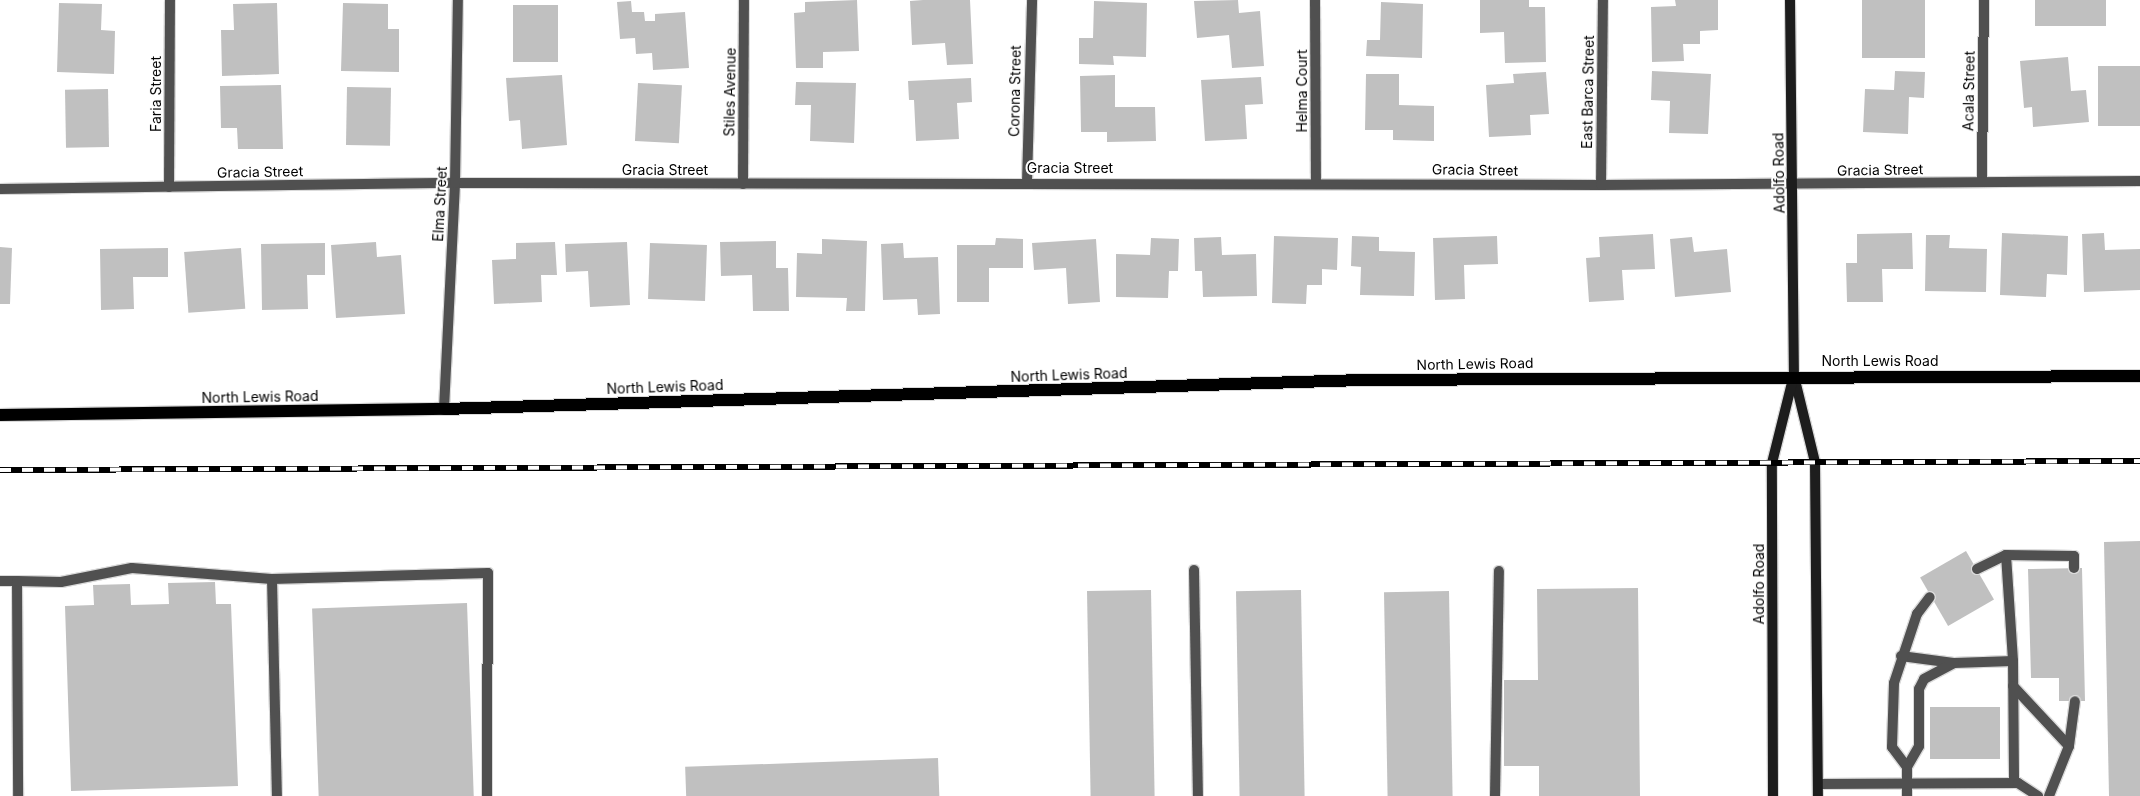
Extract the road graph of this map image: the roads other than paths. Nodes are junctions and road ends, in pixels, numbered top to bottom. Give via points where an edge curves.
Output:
1 (170, 0) edge
2 (458, 0) edge
3 (744, 0) edge
4 (1032, 0) edge
5 (1315, 0) edge
6 (1602, 0) edge
7 (1790, 0) edge
8 (1984, 0) edge
9 (2140, 181) edge
10 (1027, 182) junction
11 (1316, 182) junction
12 (1982, 182) junction
13 (455, 183) junction
14 (743, 184) junction
15 (1793, 184) junction
16 (1601, 185) junction
17 (0, 188) edge
18 (169, 188) junction
19 (1794, 376) junction
20 (2140, 376) edge
21 (444, 409) junction
22 (0, 415) edge
23 (2006, 555) junction
24 (2074, 568) dead end
25 (1977, 569) dead end
26 (1194, 570) dead end
27 (1499, 571) dead end
28 (272, 579) junction
29 (0, 581) edge
30 (17, 581) junction
31 (1930, 597) dead end
32 (1901, 656) junction
33 (2013, 661) junction
34 (1954, 663) junction
35 (2013, 686) junction
36 (2075, 701) dead end
37 (2069, 746) junction
38 (1907, 767) junction
39 (1907, 782) junction
40 (2014, 783) junction
41 (1818, 784) junction
42 (18, 796) edge
43 (277, 796) edge
44 (487, 796) edge
45 (1198, 796) edge
46 (1495, 796) edge
47 (1773, 796) edge
48 (1818, 796) edge
49 (1907, 796) edge
50 (2038, 796) edge
51 (2048, 796) edge

1 - 18 street, Faria Street
2 - 13 street, Elma Street
3 - 14 street, Stiles Avenue
4 - 10 street, Corona Street
5 - 11 street, Helma Court
6 - 16 street, East Barca Street
7 - 15 main road, Adolfo Road
8 - 12 street, Acala Street
9 - 12 street, Gracia Street
10 - 11 street, Gracia Street
10 - 14 street, Gracia Street
11 - 16 street, Gracia Street
12 - 15 street, Gracia Street
13 - 14 street, Gracia Street
13 - 18 street, Gracia Street
13 - 21 street, Elma Street
15 - 16 street, Gracia Street
15 - 19 main road, Adolfo Road
17 - 18 street, Gracia Street
19 - 20 main road, North Lewis Road
19 - 21 main road, North Lewis Road via 1361,380
19 - 41 main road, Adolfo Road via 1815,462
19 - 47 main road, Adolfo Road via 1772,462
21 - 22 main road, North Lewis Road
23 - 24 street via 2074,556
23 - 25 street
23 - 33 street
26 - 45 street
27 - 46 street
28 - 30 street via 132,568 60,582
28 - 43 street
28 - 44 street via 488,573
29 - 30 street
30 - 42 street
31 - 32 street via 1917,614
32 - 34 street
32 - 38 street via 1894,683 1892,747
33 - 34 street
33 - 35 street
34 - 38 street via 1924,679 1919,690 1919,746
35 - 37 street
35 - 40 street
36 - 37 street
37 - 51 street
38 - 39 street
39 - 40 street
39 - 41 street
39 - 49 street
40 - 50 street
41 - 48 main road, Adolfo Road

